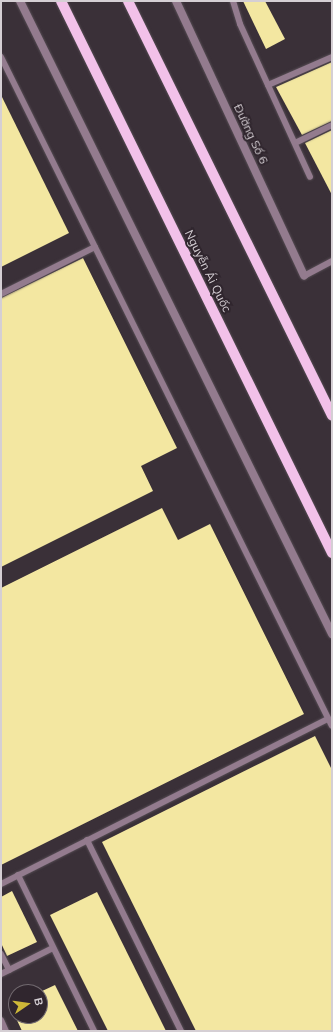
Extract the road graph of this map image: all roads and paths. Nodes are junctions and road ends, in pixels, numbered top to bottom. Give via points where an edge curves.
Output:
1 (20, 1) edge
2 (61, 1) edge
3 (128, 1) edge
4 (176, 1) edge
5 (233, 1) edge
6 (332, 57) edge
7 (1, 58) edge
8 (268, 85) junction
9 (332, 125) edge
10 (295, 143) junction
11 (310, 177) dead end
12 (95, 247) junction
13 (332, 261) edge
14 (304, 276) joint
15 (1, 294) edge
16 (332, 415) edge
17 (332, 553) edge
18 (332, 634) edge
19 (328, 719) junction
20 (332, 726) edge
21 (87, 840) junction
22 (18, 875) junction
23 (1, 884) edge
24 (53, 948) junction
25 (1, 954) edge
26 (9, 970) junction
27 (1, 974) edge
28 (1, 1020) edge
29 (6, 1031) edge
30 (94, 1031) edge
31 (182, 1031) edge

1 - 18 street
2 - 17 main road, Nguyễn Ái Quốc
3 - 16 main road
4 - 14 street, Đường Số 6
5 - 8 lane
6 - 8 lane
7 - 12 lane
8 - 10 lane
9 - 10 lane
10 - 11 lane
12 - 15 lane
12 - 19 lane
13 - 14 lane
19 - 20 lane
19 - 21 lane
21 - 22 lane
21 - 31 lane
22 - 23 lane
22 - 24 lane
24 - 26 lane
24 - 30 lane
25 - 26 lane
26 - 27 lane
28 - 29 lane

